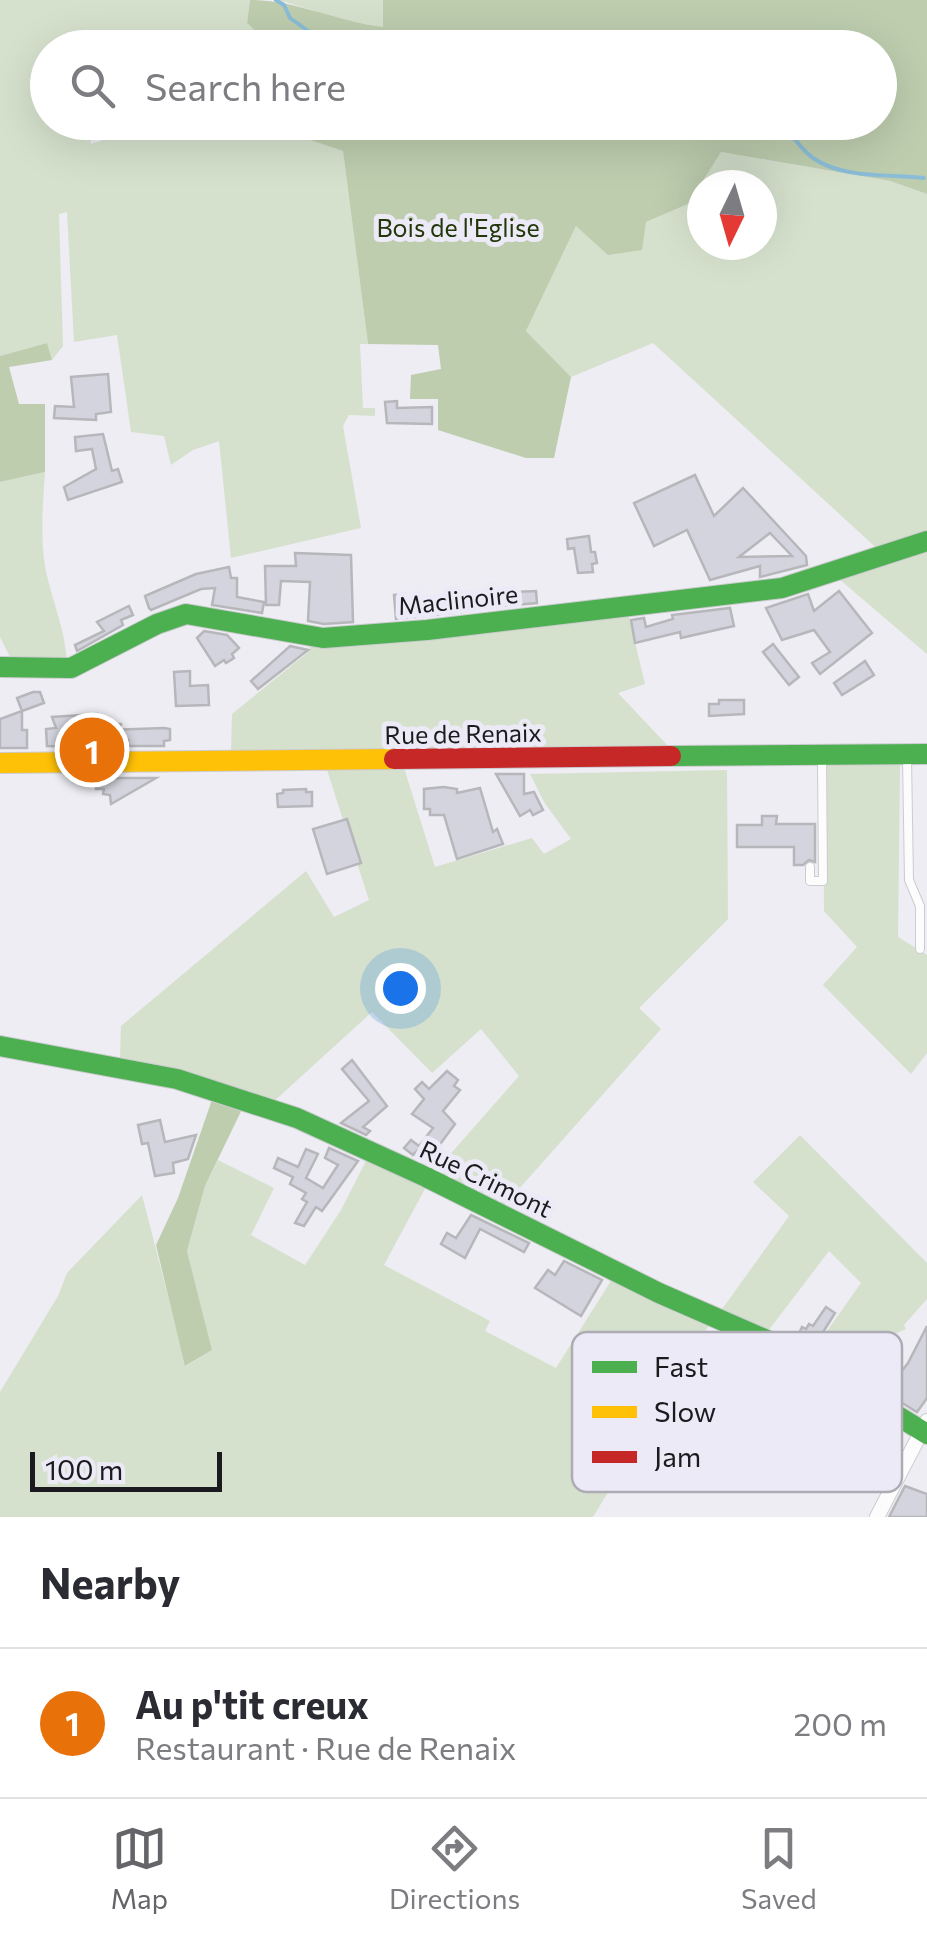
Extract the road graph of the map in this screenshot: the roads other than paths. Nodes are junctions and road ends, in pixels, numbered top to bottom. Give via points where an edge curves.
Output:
1 (927, 541) edge
2 (0, 668) edge
3 (822, 754) junction
4 (917, 754) edge
5 (0, 764) edge
6 (810, 867) dead end
7 (920, 950) dead end
8 (0, 1046) edge
9 (747, 1332) edge
10 (902, 1414) edge
11 (925, 1428) edge
12 (902, 1470) edge
13 (890, 1492) edge
14 (876, 1517) edge

1 - 2 street, Maclinoire via 782,588 427,630 322,638 178,616 71,668
3 - 4 street, Rue de Renaix
3 - 5 street, Rue de Renaix
3 - 6 lane via 822,881 810,881
4 - 7 lane via 909,880 920,906
8 - 9 street, Rue Crimont via 177,1079 297,1118
10 - 11 street, Rue Crimont
11 - 12 street, Rue Crimont
13 - 14 street, Rue Crimont

